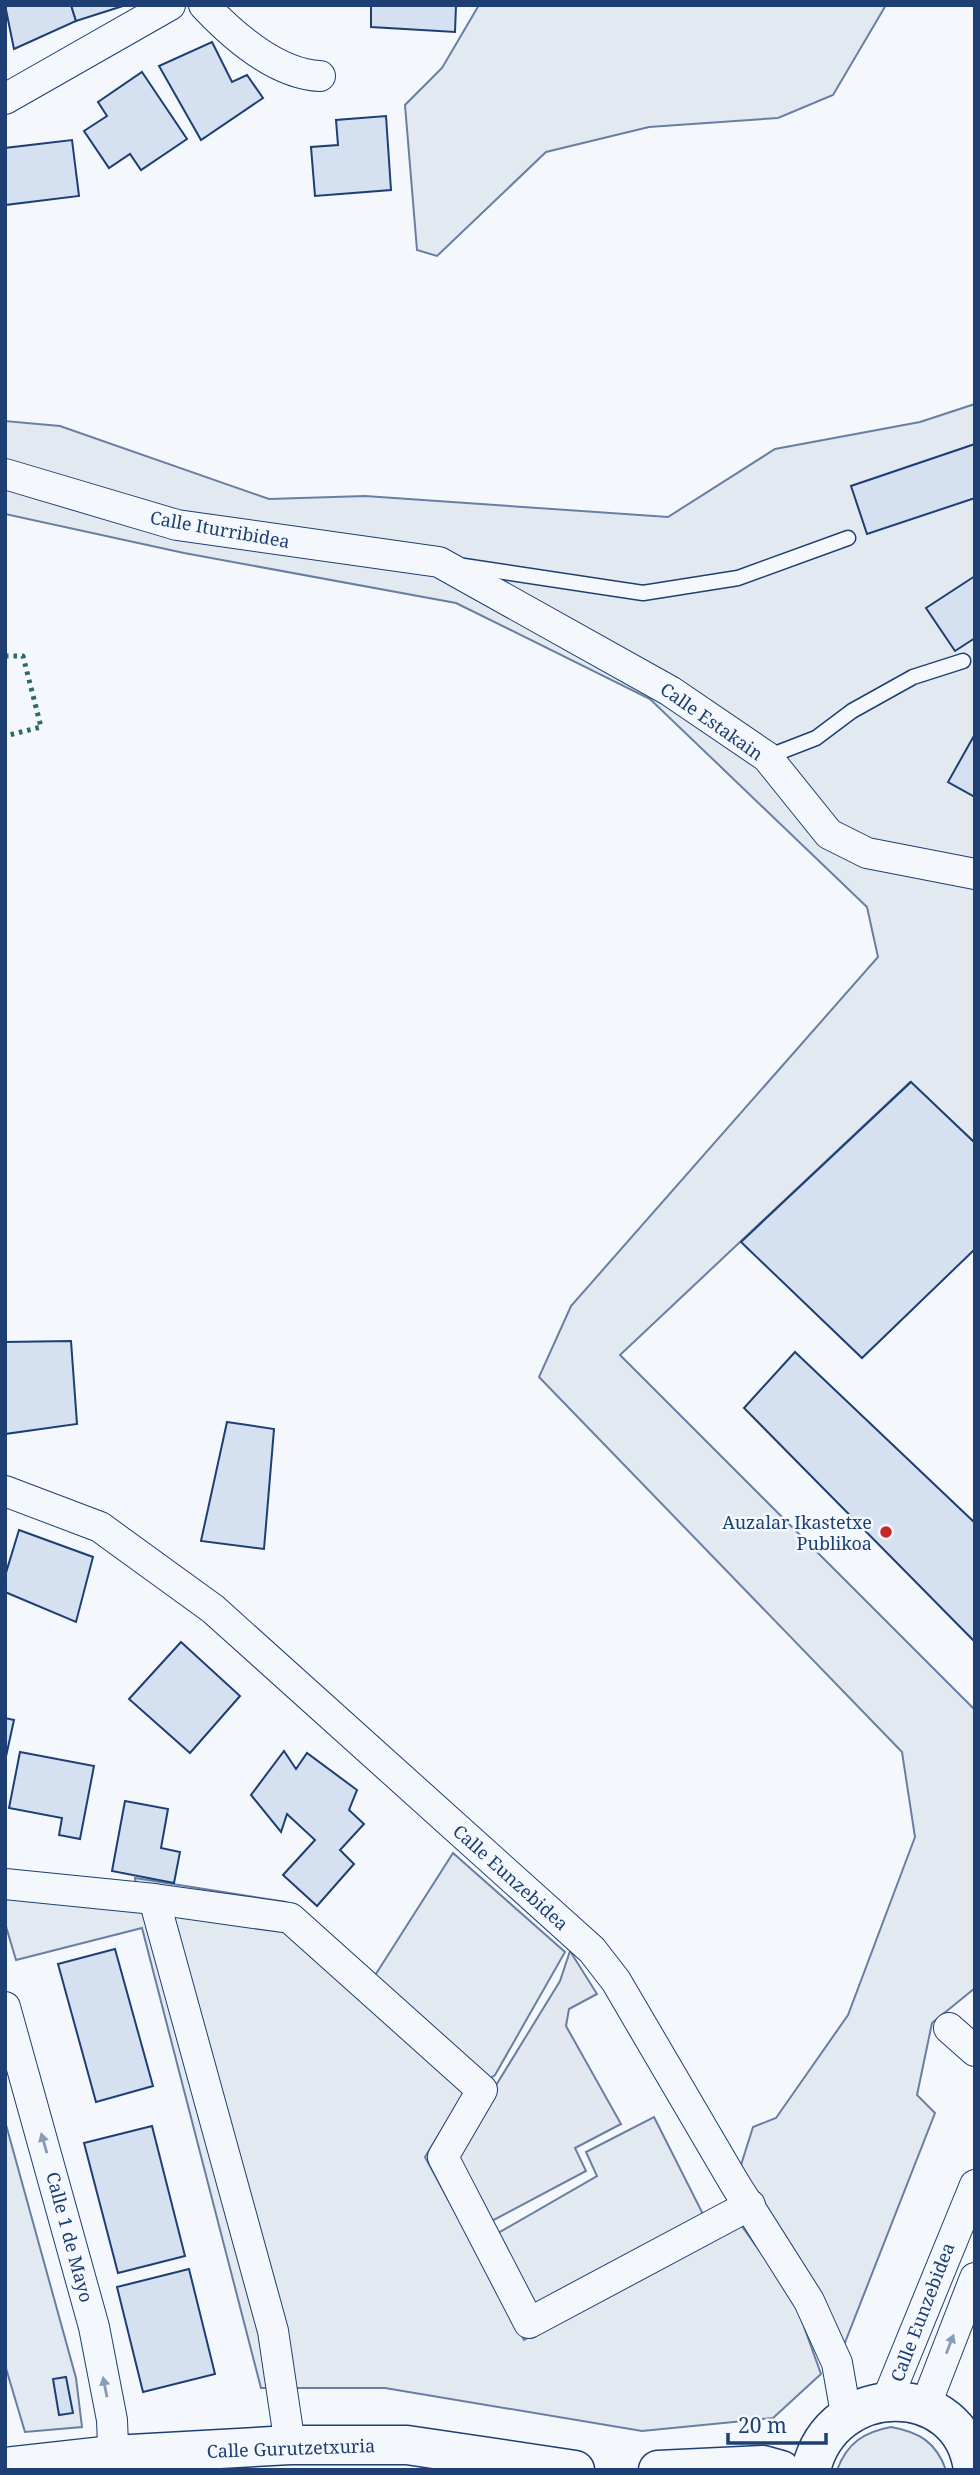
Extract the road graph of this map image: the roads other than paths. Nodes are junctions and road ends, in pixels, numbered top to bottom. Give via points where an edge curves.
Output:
1 (170, 5) edge
2 (204, 5) edge
3 (320, 76) dead end
4 (5, 99) edge
5 (5, 474) edge
6 (848, 538) dead end
7 (439, 562) junction
8 (963, 661) dead end
9 (766, 757) junction
10 (975, 874) edge
11 (5, 1491) edge
12 (5, 1884) edge
13 (154, 1899) junction
14 (5, 2007) edge
15 (949, 2028) dead end
16 (975, 2050) edge
17 (975, 2185) edge
18 (750, 2206) junction
19 (975, 2278) edge
20 (887, 2400) junction
21 (925, 2407) junction
22 (846, 2414) junction
23 (290, 2445) junction
24 (8, 2462) edge
25 (113, 2462) edge
26 (575, 2470) edge
27 (658, 2470) edge
28 (781, 2470) edge
29 (811, 2470) edge
30 (973, 2470) edge

1 - 4 street
2 - 3 street via 282,66 300,75
5 - 7 street, Calle Iturribidea via 177,525
6 - 7 lane via 738,578 643,593
7 - 9 street, Calle Estakain via 670,691
8 - 9 lane via 913,677 852,711 816,738
9 - 10 street, Calle Estakain via 829,834 867,853
11 - 18 street, Calle Eunzebidea via 100,1527 214,1608 592,1950 616,1981
12 - 13 street
13 - 18 street via 290,1918 482,2090 443,2157 529,2323
13 - 23 street via 273,2331
25 -> 14 street, Calle 1 de Mayo via 111,2420 94,2327
15 - 16 street
17 - 20 street, Calle Eunzebidea
18 - 22 street, Calle Eunzebidea via 809,2301 837,2362
21 -> 19 street, Calle Eunzebidea
20 - 21 street
20 - 22 street
21 - 30 street via 947,2421 963,2440
22 - 29 street via 827,2431
23 - 25 street, Calle Gurutzetxuria
23 - 26 street, Calle Gurutzetxuria via 407,2445
24 - 25 street, Calle Gurutzetxuria
27 - 28 street via 763,2465

